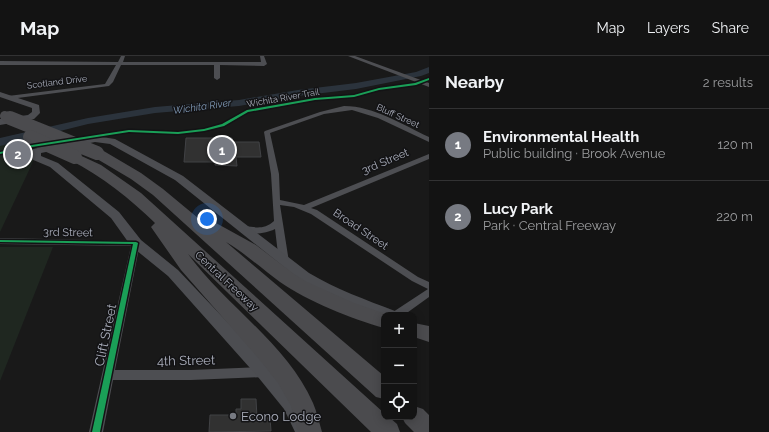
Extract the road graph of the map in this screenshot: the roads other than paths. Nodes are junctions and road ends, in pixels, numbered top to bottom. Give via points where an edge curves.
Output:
1 (122, 56) edge
2 (262, 56) edge
3 (351, 56) edge
4 (0, 63) edge
5 (119, 64) junction
6 (217, 64) junction
7 (217, 78) dead end
8 (429, 85) edge
9 (0, 94) edge
10 (10, 97) junction
11 (1, 118) edge
12 (429, 140) edge
13 (429, 156) edge
14 (136, 196) junction
15 (276, 202) junction
16 (306, 207) junction
17 (177, 208) junction
18 (278, 222) junction
19 (243, 229) junction
20 (0, 241) edge
21 (136, 243) junction
22 (284, 262) junction
23 (429, 286) edge
24 (429, 292) edge
25 (382, 312) edge
26 (401, 312) edge
27 (381, 320) edge
28 (417, 324) edge
29 (429, 328) edge
30 (417, 331) edge
31 (429, 334) edge
32 (264, 372) junction
33 (108, 375) junction
34 (381, 387) edge
35 (417, 419) edge
36 (429, 430) edge
37 (96, 432) edge
38 (304, 432) edge
39 (310, 432) edge
40 (388, 432) edge

1 - 5 street
2 - 6 street via 264,64
3 - 8 street
4 - 5 street
5 - 6 street
5 - 10 street, Scotland Drive via 107,85
6 - 7 street
9 - 10 main road
10 - 11 main road via 36,107 36,113 30,117
11 - 14 highway, Central Freeway, bridge via 75,157
11 - 17 highway, Central Freeway, bridge via 97,154 136,176
12 - 15 street, Bluff Street via 359,109 337,109 267,132 275,174
13 - 16 street, 3rd Street
14 - 39 highway via 187,266 286,377 302,404
14 - 40 highway, Central Freeway
15 - 16 street, Broad Street
15 - 18 street
16 - 23 street, Broad Street
17 - 27 highway via 250,249 300,286 347,308
17 - 34 highway, Central Freeway
18 - 19 street via 273,228 262,231
18 - 22 street
19 - 21 main road via 179,178 112,141 95,139 37,151 35,157 54,165 115,215
19 - 22 main road
20 - 21 street, 3rd Street
21 - 32 main road via 173,273
21 - 33 street, Clift Street
22 - 25 main road via 322,287
24 - 26 street
28 - 29 main road
30 - 31 highway
32 - 33 street, 4th Street
32 - 38 main road via 291,404
33 - 37 street, Clift Street
35 - 36 highway

